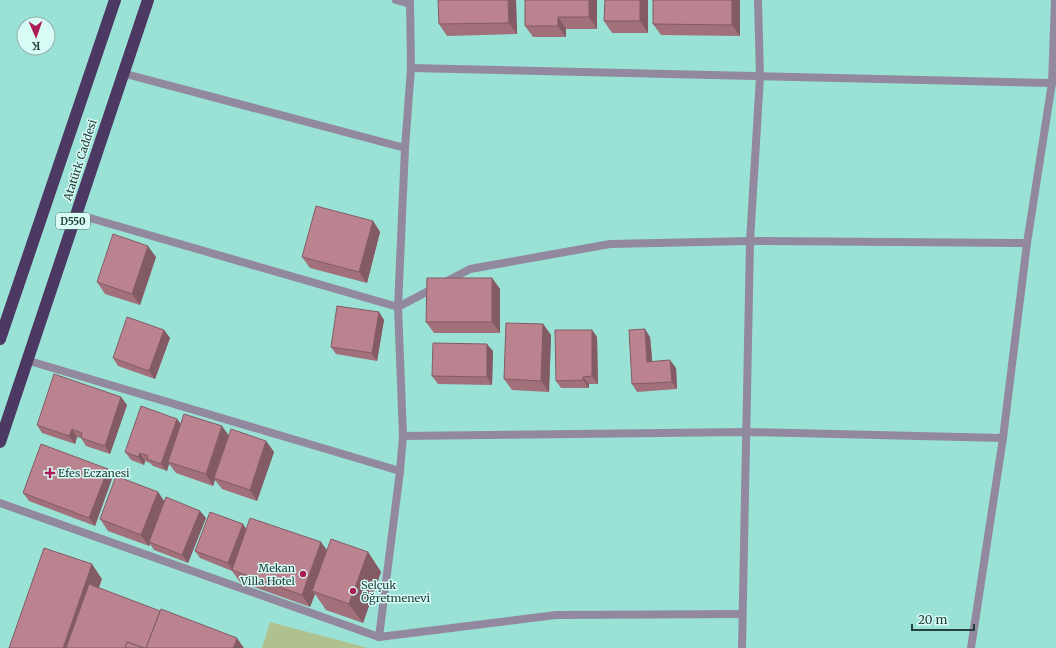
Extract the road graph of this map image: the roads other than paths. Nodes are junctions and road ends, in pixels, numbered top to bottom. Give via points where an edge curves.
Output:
1 (116, 0) edge
2 (148, 0) edge
3 (396, 0) edge
4 (758, 0) edge
5 (1055, 0) edge
6 (410, 2) edge
7 (411, 68) junction
8 (122, 73) junction
9 (760, 77) junction
10 (1052, 83) junction
11 (405, 148) junction
12 (76, 214) junction
13 (750, 241) junction
14 (1027, 243) junction
15 (398, 307) junction
16 (0, 339) edge
17 (26, 360) junction
18 (747, 432) junction
19 (403, 436) junction
20 (1003, 438) junction
21 (0, 442) edge
22 (400, 471) junction
23 (0, 502) edge
24 (742, 614) junction
25 (379, 637) junction
26 (742, 648) edge
27 (970, 648) edge

1 - 16 highway, Atatürk Caddesi / D550
2 - 8 highway, Atatürk Caddesi / D550
3 - 6 street
4 - 9 street
5 - 10 street
6 - 7 street
7 - 9 street
7 - 11 street
8 - 11 street
8 - 12 highway, Atatürk Caddesi / D550
9 - 10 street
9 - 13 street
10 - 14 street
11 - 15 street
12 - 15 street
12 - 17 highway, Atatürk Caddesi / D550
13 - 14 street
13 - 15 street via 610,244 470,268
13 - 18 street
14 - 20 street
15 - 19 street
17 - 21 highway, Atatürk Caddesi / D550
17 - 22 street
18 - 19 street
18 - 20 street
18 - 24 street
19 - 22 street
20 - 27 street
22 - 25 street
23 - 25 street
24 - 25 street via 556,615
24 - 26 street

